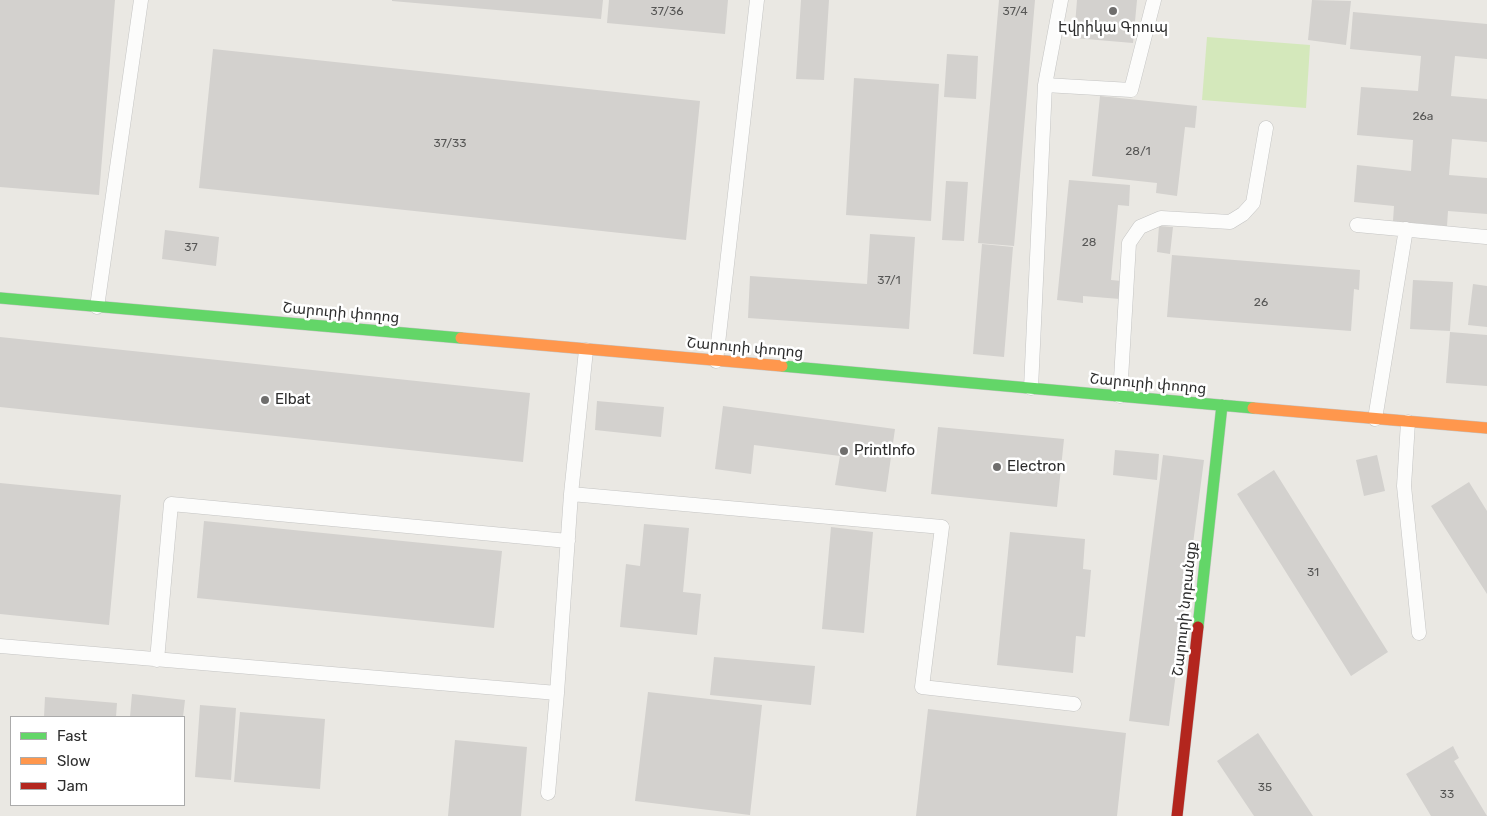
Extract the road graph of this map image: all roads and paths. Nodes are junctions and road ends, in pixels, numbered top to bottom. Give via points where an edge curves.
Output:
1 (141, 0) edge
2 (757, 0) edge
3 (1061, 0) edge
4 (1154, 0) edge
5 (1045, 84) junction
6 (1266, 128) dead end
7 (1357, 225) dead end
8 (1406, 230) junction
9 (1486, 237) edge
10 (0, 298) edge
11 (97, 307) junction
12 (586, 350) junction
13 (716, 361) junction
14 (1031, 388) junction
15 (1120, 396) junction
16 (1222, 405) junction
17 (1375, 419) junction
18 (1408, 422) junction
19 (1487, 428) edge
20 (571, 494) junction
21 (568, 541) junction
22 (1419, 633) dead end
23 (0, 646) edge
24 (156, 660) junction
25 (557, 693) junction
26 (1074, 704) dead end
27 (548, 793) dead end
28 (1177, 816) edge

1 - 11 lane
2 - 13 lane
3 - 5 lane
4 - 5 lane via 1131,90
5 - 14 lane
6 - 15 lane via 1254,203 1244,214 1230,222 1161,218 1140,227 1128,243
7 - 8 lane
8 - 9 lane
8 - 17 lane
10 - 11 street, Շարուրի փողոց
11 - 12 street, Շարուրի փողոց
12 - 13 street, Շարուրի փողոց
12 - 20 lane
13 - 14 street, Շարուրի փողոց
14 - 15 street, Շարուրի փողոց
15 - 16 street, Շարուրի փողոց
16 - 17 street, Շարուրի փողոց
16 - 28 street, Շարուրի նրբանցք
17 - 18 street, Շարուրի փողոց
18 - 19 street, Շարուրի փողոց
18 - 22 lane via 1404,486
20 - 21 lane
20 - 26 lane via 942,527 922,687
21 - 24 lane via 171,504
21 - 25 lane
23 - 24 lane
24 - 25 lane
25 - 27 lane

